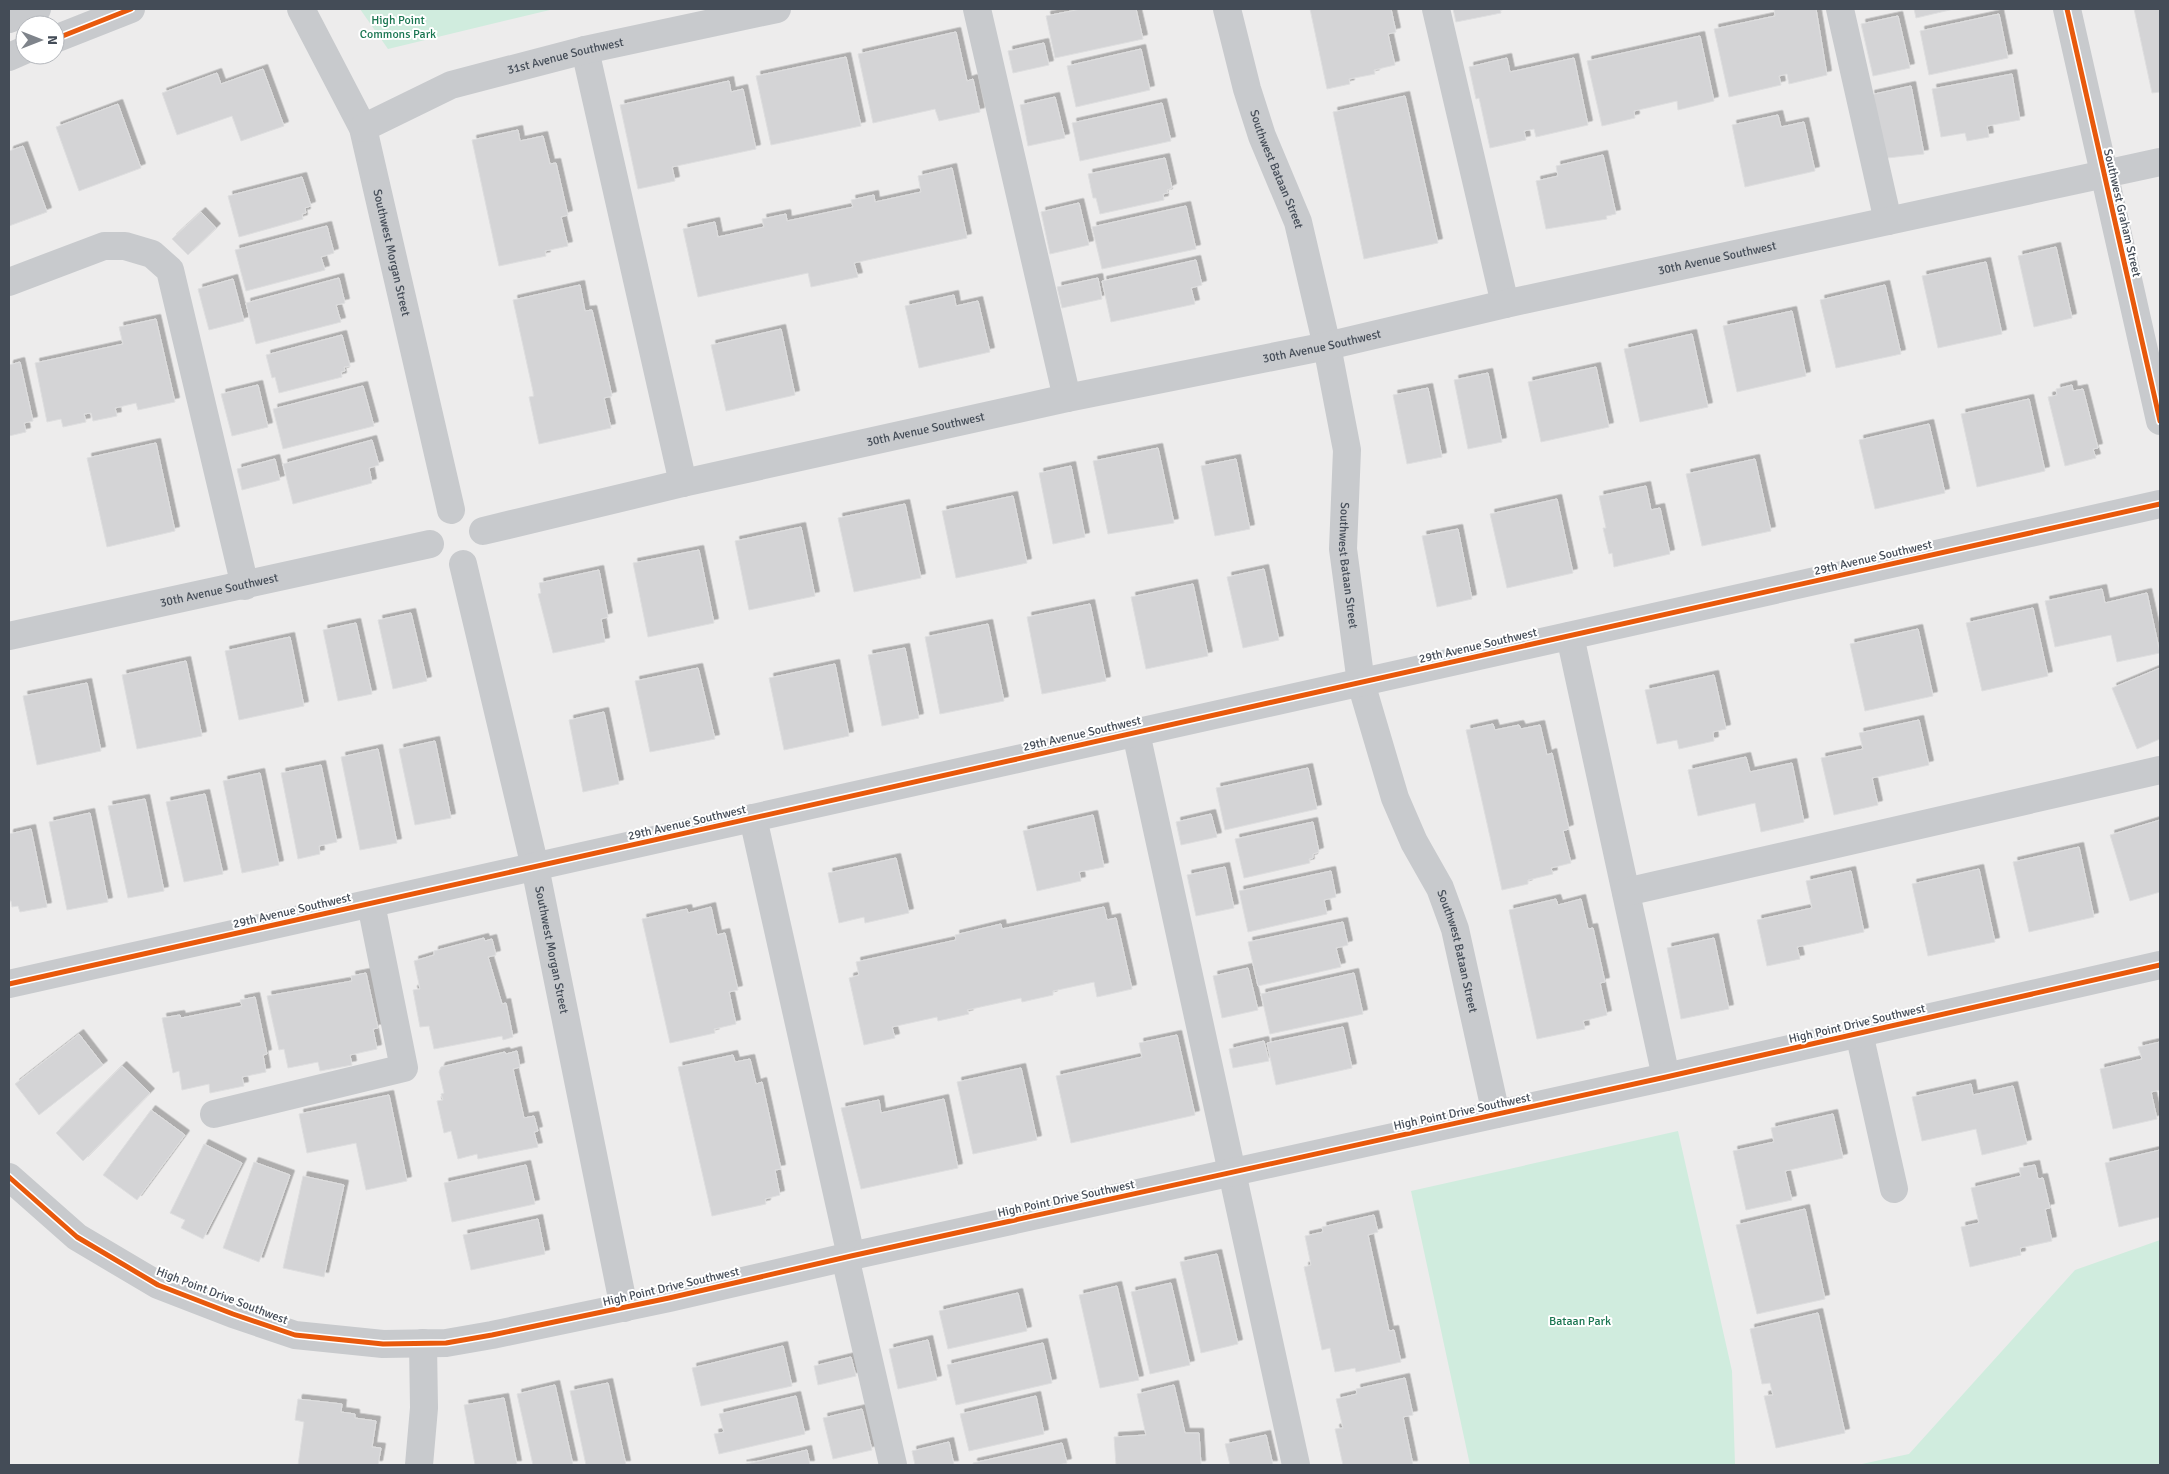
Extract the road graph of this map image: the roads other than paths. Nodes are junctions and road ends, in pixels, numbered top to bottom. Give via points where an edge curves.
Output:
1 (37, 9) edge
2 (131, 9) edge
3 (301, 9) edge
4 (777, 9) edge
5 (977, 9) edge
6 (1226, 9) edge
7 (1436, 9) edge
8 (1840, 9) edge
9 (2067, 9) edge
10 (9, 20) edge
11 (65, 35) edge
12 (585, 50) junction
13 (363, 128) junction
14 (2160, 162) edge
15 (2103, 175) junction
16 (1888, 222) junction
17 (9, 282) edge
18 (1505, 304) junction
19 (1328, 346) junction
20 (1067, 398) junction
21 (2160, 421) edge
22 (683, 483) junction
23 (2160, 504) edge
24 (451, 510) junction
25 (483, 531) junction
26 (430, 544) junction
27 (463, 564) junction
28 (245, 586) junction
29 (9, 636) edge
30 (1570, 636) junction
31 (1361, 682) junction
32 (1136, 733) junction
33 (2160, 770) edge
34 (753, 818) junction
35 (535, 867) junction
36 (1626, 892) junction
37 (370, 904) junction
38 (2160, 965) edge
39 (9, 984) edge
40 (1859, 1034) junction
41 (1666, 1078) junction
42 (214, 1114) dead end
43 (1496, 1114) junction
44 (1232, 1172) junction
45 (9, 1177) edge
46 (1894, 1189) dead end
47 (848, 1257) junction
48 (624, 1308) junction
49 (423, 1343) junction
50 (419, 1465) edge
51 (893, 1465) edge
52 (1296, 1465) edge

1 - 10 street
2 - 11 street
3 - 13 street, Southwest Morgan Street
4 - 12 street, 31st Avenue Southwest
5 - 20 street
6 - 19 street, Southwest Bataan Street via 1262,136 1298,222
7 - 18 street
8 - 16 street
9 - 15 street, Southwest Graham Street
12 - 13 street, 31st Avenue Southwest via 451,85
12 - 22 street
13 - 24 street, Southwest Morgan Street
14 - 15 street, 30th Avenue Southwest
15 - 16 street, 30th Avenue Southwest
15 - 21 street, Southwest Graham Street
16 - 18 street, 30th Avenue Southwest
17 - 28 street via 104,246 125,246 152,254 170,270
18 - 19 street, 30th Avenue Southwest
19 - 20 street, 30th Avenue Southwest
19 - 31 street, Southwest Bataan Street via 1347,450 1343,549
20 - 22 street, 30th Avenue Southwest
22 - 25 street, 30th Avenue Southwest
23 - 30 street, 29th Avenue Southwest
24 - 25 street via 463,509 471,513
24 - 26 street via 432,523 428,532
25 - 27 street via 483,546 472,560
26 - 27 street via 445,562
26 - 28 street, 30th Avenue Southwest
27 - 35 street, Southwest Morgan Street
28 - 29 street, 30th Avenue Southwest
30 - 31 street, 29th Avenue Southwest
30 - 36 street
31 - 32 street, 29th Avenue Southwest
31 - 43 street, Southwest Bataan Street via 1395,798 1414,842 1440,888 1455,929
32 - 34 street, 29th Avenue Southwest
32 - 44 street
33 - 36 street
34 - 35 street, 29th Avenue Southwest
34 - 47 street
35 - 37 street, 29th Avenue Southwest
35 - 48 street, Southwest Morgan Street
36 - 41 street
37 - 39 street, 29th Avenue Southwest
37 - 42 street via 404,1068
38 - 40 street, High Point Drive Southwest
40 - 41 street, High Point Drive Southwest
40 - 46 street
41 - 43 street, High Point Drive Southwest
43 - 44 street, High Point Drive Southwest
44 - 47 street, High Point Drive Southwest
44 - 52 street
45 - 49 street, High Point Drive Southwest via 77,1237 158,1285 295,1335 383,1344
47 - 48 street, High Point Drive Southwest
47 - 51 street
48 - 49 street, High Point Drive Southwest via 492,1335
49 - 50 street via 424,1408

